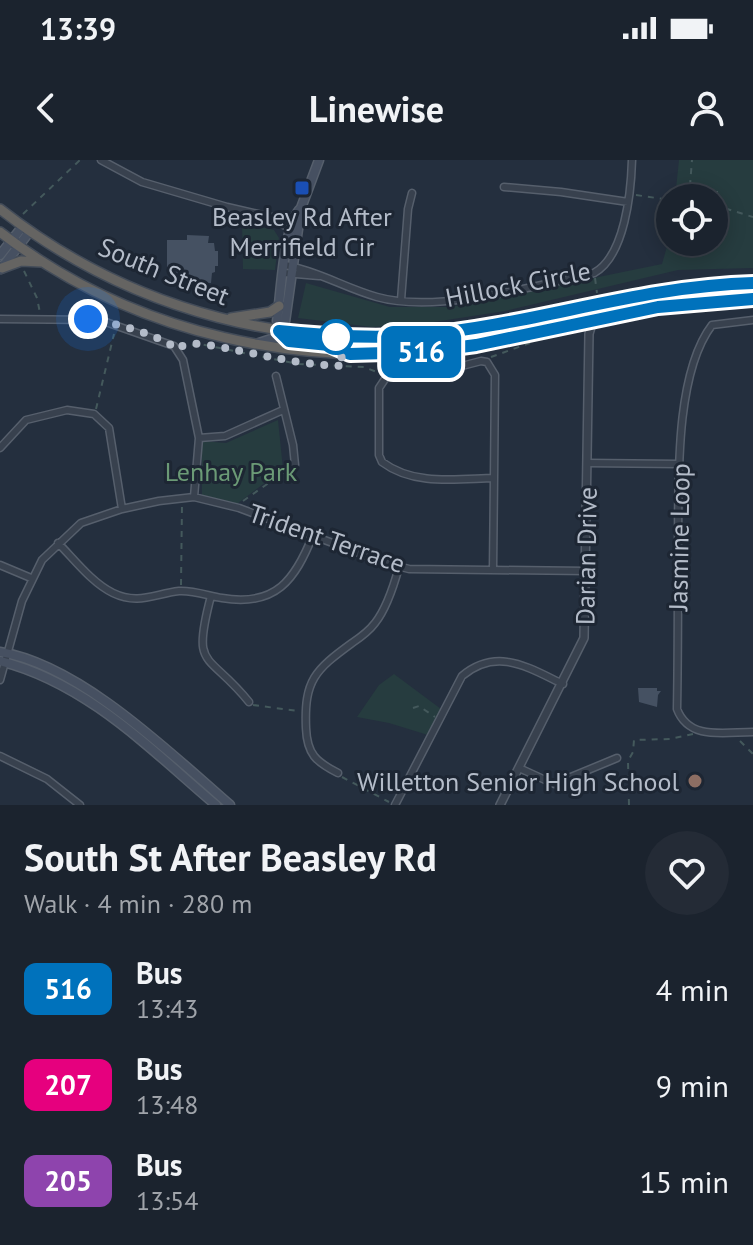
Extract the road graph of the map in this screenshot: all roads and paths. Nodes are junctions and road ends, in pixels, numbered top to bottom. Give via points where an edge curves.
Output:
1 (80, 160) edge
2 (101, 160) edge
3 (319, 160) edge
4 (632, 160) edge
5 (692, 160) edge
6 (690, 184) edge
7 (504, 187) dead end
8 (412, 193) dead end
9 (629, 198) junction
10 (656, 199) edge
11 (0, 209) edge
12 (728, 209) edge
13 (23, 215) dead end
14 (753, 217) edge
15 (294, 226) junction
16 (26, 229) junction
17 (0, 232) edge
18 (16, 243) junction
19 (0, 255) edge
20 (17, 261) junction
21 (44, 262) junction
22 (1, 269) edge
23 (288, 269) junction
24 (594, 273) junction
25 (753, 283) edge
26 (597, 293) dead end
27 (753, 299) edge
28 (401, 300) junction
29 (279, 306) junction
30 (586, 306) junction
31 (41, 317) junction
32 (0, 319) edge
33 (220, 319) junction
34 (753, 320) edge
35 (589, 321) junction
36 (116, 325) junction
37 (279, 331) junction
38 (530, 343) dead end
39 (255, 344) junction
40 (177, 349) junction
41 (350, 354) junction
42 (487, 362) junction
43 (276, 376) dead end
44 (385, 377) junction
45 (283, 410) junction
46 (94, 414) junction
47 (199, 438) junction
48 (0, 448) edge
49 (587, 463) junction
50 (679, 464) junction
51 (295, 465) joint
52 (494, 478) junction
53 (194, 497) junction
54 (181, 498) junction
55 (239, 508) junction
56 (122, 509) junction
57 (313, 535) junction
58 (58, 543) junction
59 (0, 565) edge
60 (399, 567) junction
61 (493, 570) junction
62 (587, 571) junction
63 (31, 578) junction
64 (181, 591) junction
65 (211, 596) junction
66 (3, 657) edge
67 (0, 680) edge
68 (563, 684) junction
69 (249, 702) joint
70 (413, 708) dead end
71 (305, 711) junction
72 (428, 714) dead end
73 (753, 732) edge
74 (701, 736) dead end
75 (738, 736) dead end
76 (753, 754) edge
77 (0, 756) edge
78 (617, 758) dead end
79 (519, 768) junction
80 (338, 773) joint
81 (80, 805) edge
82 (216, 805) edge
83 (230, 805) edge
84 (394, 805) edge
85 (500, 805) edge
86 (629, 805) edge

1 - 13 path
2 - 15 street via 142,182
3 - 15 main road via 294,214
4 - 9 street, Hillock Circle
5 - 6 path
7 - 9 street
8 - 28 street
9 - 10 path
9 - 24 street, Hillock Circle via 607,263
11 - 16 highway, South Street
12 - 14 path
15 - 23 main road
16 - 18 main road
16 - 33 highway, South Street via 101,273
17 - 18 highway, South Street
18 - 19 main road
18 - 21 highway, South Street
18 - 22 main road
20 - 21 highway
20 - 22 highway
20 - 31 path via 29,276
21 - 39 highway, South Street via 131,308
23 - 28 street, Hillock Circle via 311,269 377,297
23 - 29 main road
23 - 37 main road via 285,322
24 - 26 path
24 - 28 street, Hillock Circle via 469,299
25 - 30 highway, South Street via 668,289
27 - 35 highway, South Street via 691,303
29 - 33 highway via 256,316
29 - 37 main road
30 - 35 street, Darian Drive
30 - 37 highway, South Street via 421,335 329,337
31 - 32 street
31 - 36 street
33 - 37 highway, South Street
34 - 50 street, Jasmine Loop via 721,322 704,335 688,383
35 - 41 highway, South Street via 451,349
35 - 49 street, Darian Drive
36 - 40 street
36 - 46 path
37 - 39 main road
37 - 41 main road via 289,341 329,345
38 - 42 path via 498,352
39 - 41 highway, South Street
40 - 44 path via 200,344 298,364 364,367
40 - 47 street
42 - 44 street
42 - 52 street via 495,375
43 - 45 street
44 - 52 street via 379,388 382,462 430,480
45 - 47 street via 225,436
45 - 51 street
46 - 48 street via 67,410 26,420
46 - 56 street via 109,428
47 - 53 street
49 - 50 street
49 - 62 street, Darian Drive
50 - 73 street, Jasmine Loop via 677,709 695,731
51 - 55 path
52 - 61 street
53 - 54 street, Trident Terrace
53 - 55 street, Trident Terrace
54 - 56 street, Trident Terrace
54 - 64 path
55 - 57 street, Trident Terrace
56 - 58 street, Trident Terrace via 81,523
57 - 60 street, Trident Terrace
57 - 65 street via 301,564 280,589 245,600
58 - 63 street, Trident Terrace
58 - 64 street via 106,589 130,600
59 - 63 street
60 - 61 street, Trident Terrace
60 - 71 street via 374,625 321,666 310,682
61 - 62 street, Trident Terrace
62 - 68 street, Darian Drive via 584,638
63 - 66 street, Trident Terrace
64 - 65 street
65 - 69 street via 201,642 204,654
66 - 67 street, Trident Terrace
66 - 82 main road via 96,704
66 - 83 main road via 32,662 100,697
68 - 79 street, Darian Drive
68 - 84 street via 520,663 474,666 462,676
69 - 71 path
70 - 72 path via 419,706
71 - 80 street via 311,755
74 - 86 path via 634,740 628,761
75 - 76 path
77 - 81 street via 47,779
78 - 79 street via 554,784
79 - 85 street, Darian Drive
80 - 84 path

